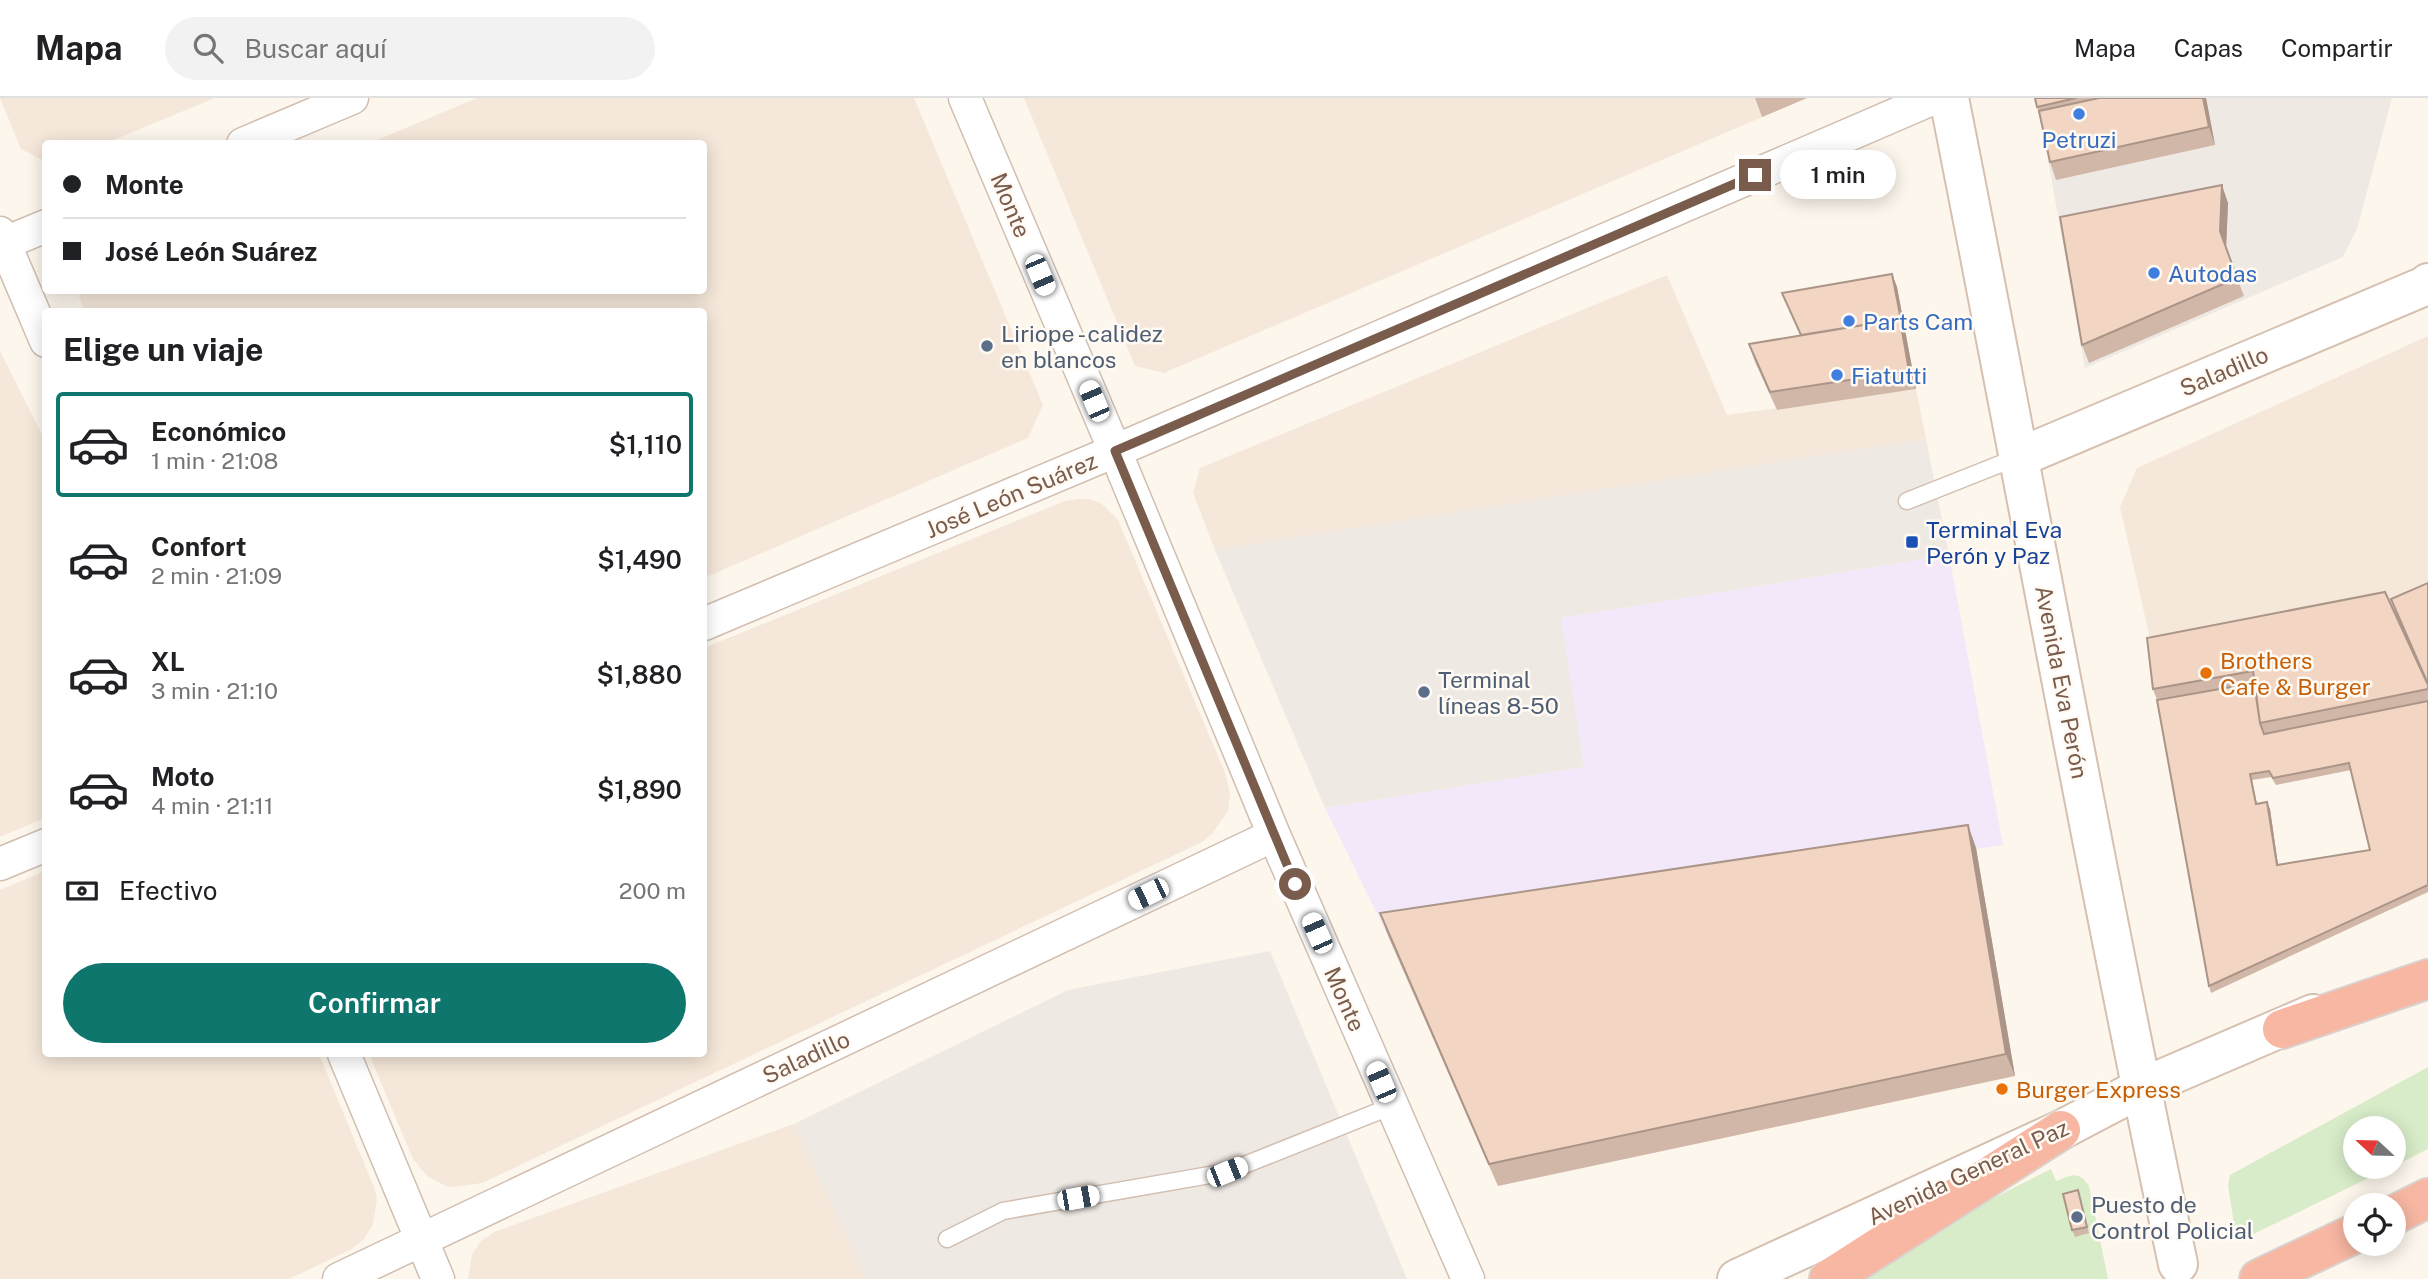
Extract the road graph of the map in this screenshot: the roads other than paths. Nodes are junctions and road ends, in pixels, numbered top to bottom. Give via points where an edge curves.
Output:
1 (352, 98) edge
2 (965, 98) edge
3 (1934, 98) edge
4 (1949, 98) edge
5 (252, 140) edge
6 (42, 227) edge
7 (1, 240) edge
8 (2428, 285) edge
9 (42, 332) edge
10 (1115, 451) junction
11 (2020, 457) junction
12 (1906, 500) dead end
13 (707, 623) edge
14 (1274, 835) junction
15 (42, 847) edge
16 (0, 864) edge
17 (2428, 958) edge
18 (2428, 979) edge
19 (2282, 1028) junction
20 (345, 1057) edge
21 (2141, 1088) junction
22 (1392, 1106) junction
23 (2061, 1130) junction
24 (2428, 1198) edge
25 (2406, 1209) edge
26 (947, 1239) dead end
27 (2343, 1239) edge
28 (421, 1240) junction
29 (2178, 1265) dead end
30 (2271, 1274) edge
31 (339, 1279) edge
32 (438, 1279) edge
33 (1468, 1279) edge
34 (1737, 1279) edge
35 (1829, 1279) edge

1 - 5 street
2 - 10 street, Monte
3 - 10 street, José León Suárez
4 - 11 street, Avenida Eva Perón
6 - 7 street
7 - 9 street
8 - 11 street, Saladillo
10 - 13 street, José León Suárez
10 - 14 street, Monte
11 - 12 lane
11 - 21 street, Avenida Eva Perón
14 - 22 street, Monte
14 - 28 street, Saladillo
15 - 16 street
17 - 19 street, Avenida General Paz
18 - 19 highway
19 - 21 street, Avenida General Paz
20 - 28 street
21 - 23 street, Avenida General Paz
21 - 29 street, Avenida Eva Perón
22 - 26 lane via 1227,1172 1003,1211
22 - 33 street, Monte
23 - 34 street, Avenida General Paz
23 - 35 highway
24 - 25 highway
27 - 30 highway
28 - 31 street, Saladillo
28 - 32 street

